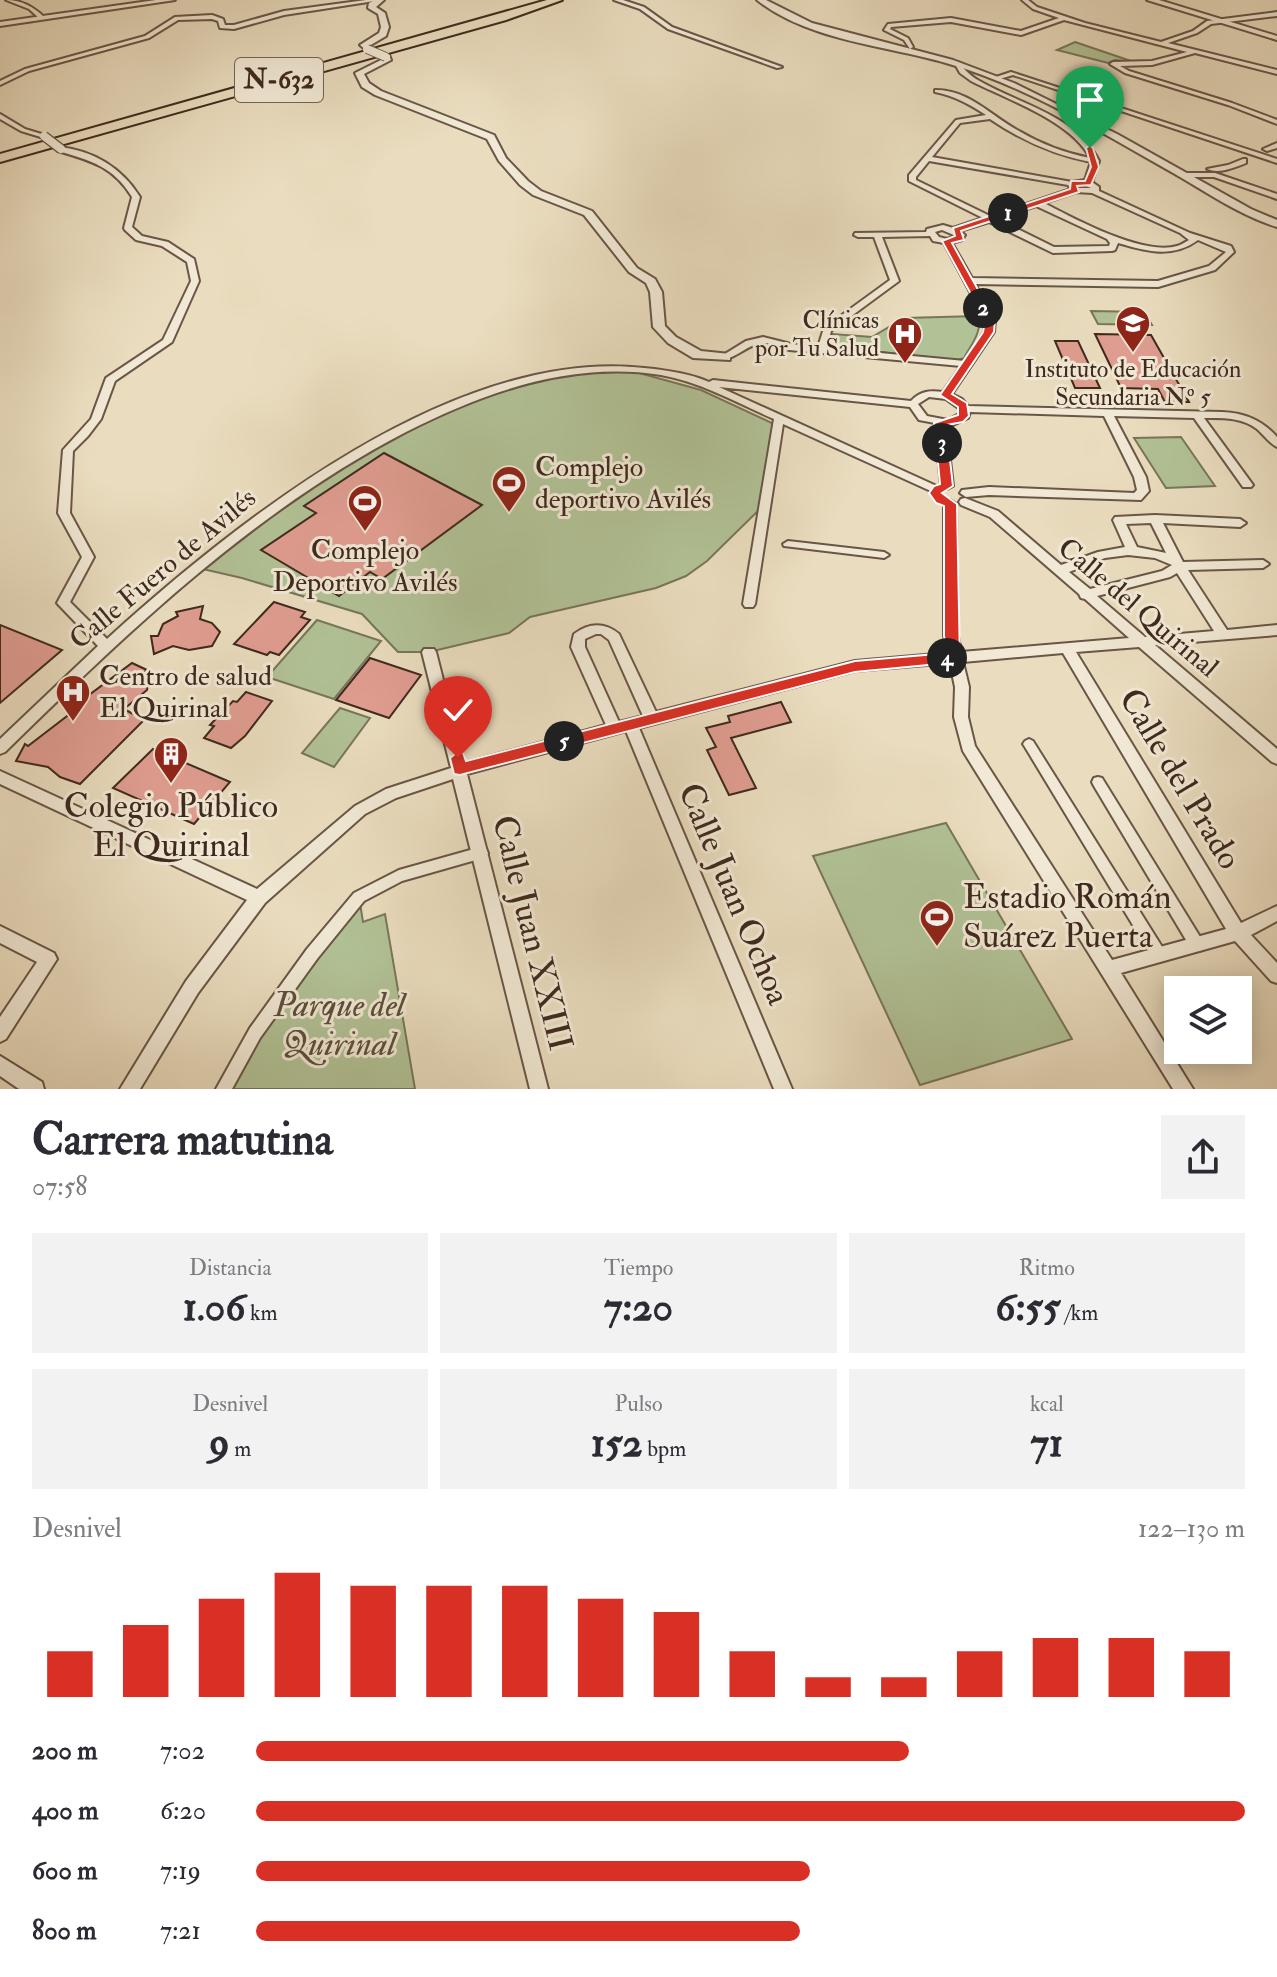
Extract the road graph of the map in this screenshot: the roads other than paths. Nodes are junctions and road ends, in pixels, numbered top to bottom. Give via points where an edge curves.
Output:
1 (9, 0) edge
2 (171, 0) edge
3 (379, 0) edge
4 (557, 0) edge
5 (617, 0) edge
6 (761, 0) edge
7 (1025, 0) edge
8 (1151, 0) edge
9 (1277, 14) edge
10 (42, 18) junction
11 (1063, 18) junction
12 (1217, 20) junction
13 (3, 24) edge
14 (1277, 38) edge
15 (1163, 43) junction
16 (910, 47) dead end
17 (1196, 52) junction
18 (1138, 65) junction
19 (779, 67) dead end
20 (966, 72) junction
21 (1277, 72) edge
22 (991, 76) junction
23 (1152, 78) junction
24 (0, 83) edge
25 (950, 93) dead end
26 (0, 116) edge
27 (989, 117) junction
28 (1277, 122) edge
29 (1277, 145) edge
30 (1267, 149) dead end
31 (0, 158) edge
32 (927, 158) junction
33 (1095, 161) junction
34 (1243, 161) dead end
35 (1277, 161) edge
36 (1179, 174) junction
37 (1074, 187) junction
38 (1091, 187) junction
39 (1277, 197) edge
40 (1037, 203) junction
41 (990, 219) junction
42 (1277, 224) edge
43 (932, 228) junction
44 (956, 230) junction
45 (858, 235) dead end
46 (877, 235) junction
47 (1190, 235) junction
48 (1110, 237) junction
49 (947, 241) junction
50 (969, 281) junction
51 (822, 350) junction
52 (725, 357) joint
53 (968, 364) junction
54 (698, 381) junction
55 (782, 392) junction
56 (946, 395) junction
57 (913, 404) junction
58 (757, 409) junction
59 (965, 409) junction
60 (1107, 412) junction
61 (1197, 415) junction
62 (779, 419) junction
63 (940, 423) junction
64 (1277, 444) edge
65 (1247, 485) dead end
66 (942, 488) junction
67 (960, 500) junction
68 (1155, 519) junction
69 (1240, 523) dead end
70 (788, 544) dead end
71 (1132, 549) junction
72 (884, 555) dead end
73 (1176, 563) junction
74 (1263, 564) dead end
75 (1058, 571) junction
76 (1085, 595) junction
77 (749, 604) dead end
78 (1277, 630) edge
79 (1223, 634) junction
80 (1140, 641) junction
81 (106, 646) junction
82 (1067, 648) junction
83 (429, 652) dead end
84 (955, 658) junction
85 (651, 717) junction
86 (622, 725) junction
87 (1029, 744) dead end
88 (0, 748) edge
89 (1277, 758) edge
90 (460, 769) junction
91 (0, 777) edge
92 (1098, 782) dead end
93 (481, 853) junction
94 (259, 898) junction
95 (1277, 913) edge
96 (1238, 933) junction
97 (0, 934) edge
98 (1197, 945) junction
99 (1159, 955) junction
100 (1107, 969) junction
101 (1277, 975) edge
102 (0, 1033) edge
103 (0, 1066) edge
104 (35, 1089) edge
105 (129, 1089) edge
106 (224, 1089) edge
107 (539, 1089) edge
108 (783, 1089) edge
109 (1184, 1089) edge

1 - 10 street
2 - 10 street
3 - 24 street via 284,13 234,27 222,27 221,20 212,17 177,18 147,37 27,70
3 - 52 street, bridge via 372,8 381,13 383,34 364,45 387,60 359,73 365,85 491,137 524,183 588,213 633,270 651,281 659,327 672,340 698,355
4 - 31 highway, N-632
5 - 19 street via 642,8 670,28
6 - 20 street via 789,16
7 - 11 street
8 - 12 street
9 - 12 street
10 - 13 street
11 - 15 street
11 - 16 street via 1021,33 945,20 888,26
12 - 14 street
12 - 15 street
15 - 17 street
17 - 18 street
17 - 21 street
18 - 23 street
18 - 23 street via 1113,64
20 - 22 street
20 - 33 street via 1078,137
22 - 35 street via 1021,75
22 - 36 street via 1048,101
23 - 28 street
25 - 27 street
26 - 81 street, bridge via 125,176 136,197 128,228 191,261 195,281 167,342 110,380 102,412 68,450 64,513 88,557 63,603
27 - 32 street via 958,121
27 - 33 street via 1054,152
29 - 30 street
32 - 37 street
32 - 41 street via 913,181
33 - 38 street
34 - 36 street
36 - 39 street via 1215,175
36 - 42 street
37 - 38 street
37 - 40 street
38 - 47 street
40 - 41 street
40 - 48 street
41 - 44 street
41 - 48 street via 1053,250 1112,248
43 - 44 street
43 - 46 street
43 - 49 street
44 - 49 street via 961,238
45 - 46 street
46 - 51 street via 895,281 827,330
47 - 48 street via 1190,244 1160,248 1135,247
47 - 50 street via 1230,252 1212,268 1158,284
49 - 50 street
50 - 53 street via 990,320 989,332
51 - 52 street via 757,339
51 - 53 street
53 - 56 street
54 - 55 street
54 - 58 street, Calle Fuero de Avilés
54 - 81 street, Calle Fuero de Avilés via 644,369 597,368 534,376 476,394 307,482 187,573
55 - 57 street
55 - 58 street via 755,396
56 - 57 street via 928,394
56 - 59 street
57 - 63 street via 923,418
58 - 62 street, Calle Fuero de Avilés
59 - 60 street
59 - 63 street via 959,420
60 - 61 street
60 - 67 street via 1140,477 1143,491 1137,497 989,491
61 - 64 street via 1244,416
61 - 65 street
62 - 66 street, Calle Fuero de Avilés
62 - 77 street
63 - 66 street
66 - 67 street, Calle Fuero de Avilés via 958,487
66 - 67 street via 937,497
67 - 75 street, Calle del Quirinal via 994,514
67 - 84 street via 951,636
68 - 69 street
68 - 71 street via 1119,520
68 - 73 street
70 - 72 street
71 - 73 street
71 - 75 street
73 - 74 street
73 - 76 street via 1166,574
73 - 79 street
75 - 76 street, Calle del Quirinal
76 - 80 street, Calle del Quirinal
78 - 79 street
79 - 80 street
80 - 82 street
80 - 89 street, Calle del Quirinal
81 - 88 street, Calle Fuero de Avilés
82 - 84 street
82 - 96 street, Calle del Prado
83 - 90 street, Calle Juan XXIII
84 - 85 street via 855,666
84 - 100 street via 968,747
85 - 86 street
85 - 86 street, Calle Juan Ochoa via 614,637 590,630 579,637 578,647
86 - 90 street
86 - 108 street, Calle Juan Ochoa
87 - 99 street
90 - 93 street, Calle Juan XXIII
90 - 94 street via 360,810
91 - 94 street
92 - 98 street
93 - 106 street via 399,876 359,897 255,1033
93 - 107 street, Calle Juan XXIII
94 - 105 street via 192,987
95 - 96 street
96 - 98 street
96 - 101 street, Calle del Prado
97 - 102 street via 48,959
98 - 99 street
99 - 100 street
100 - 109 street
103 - 104 street

